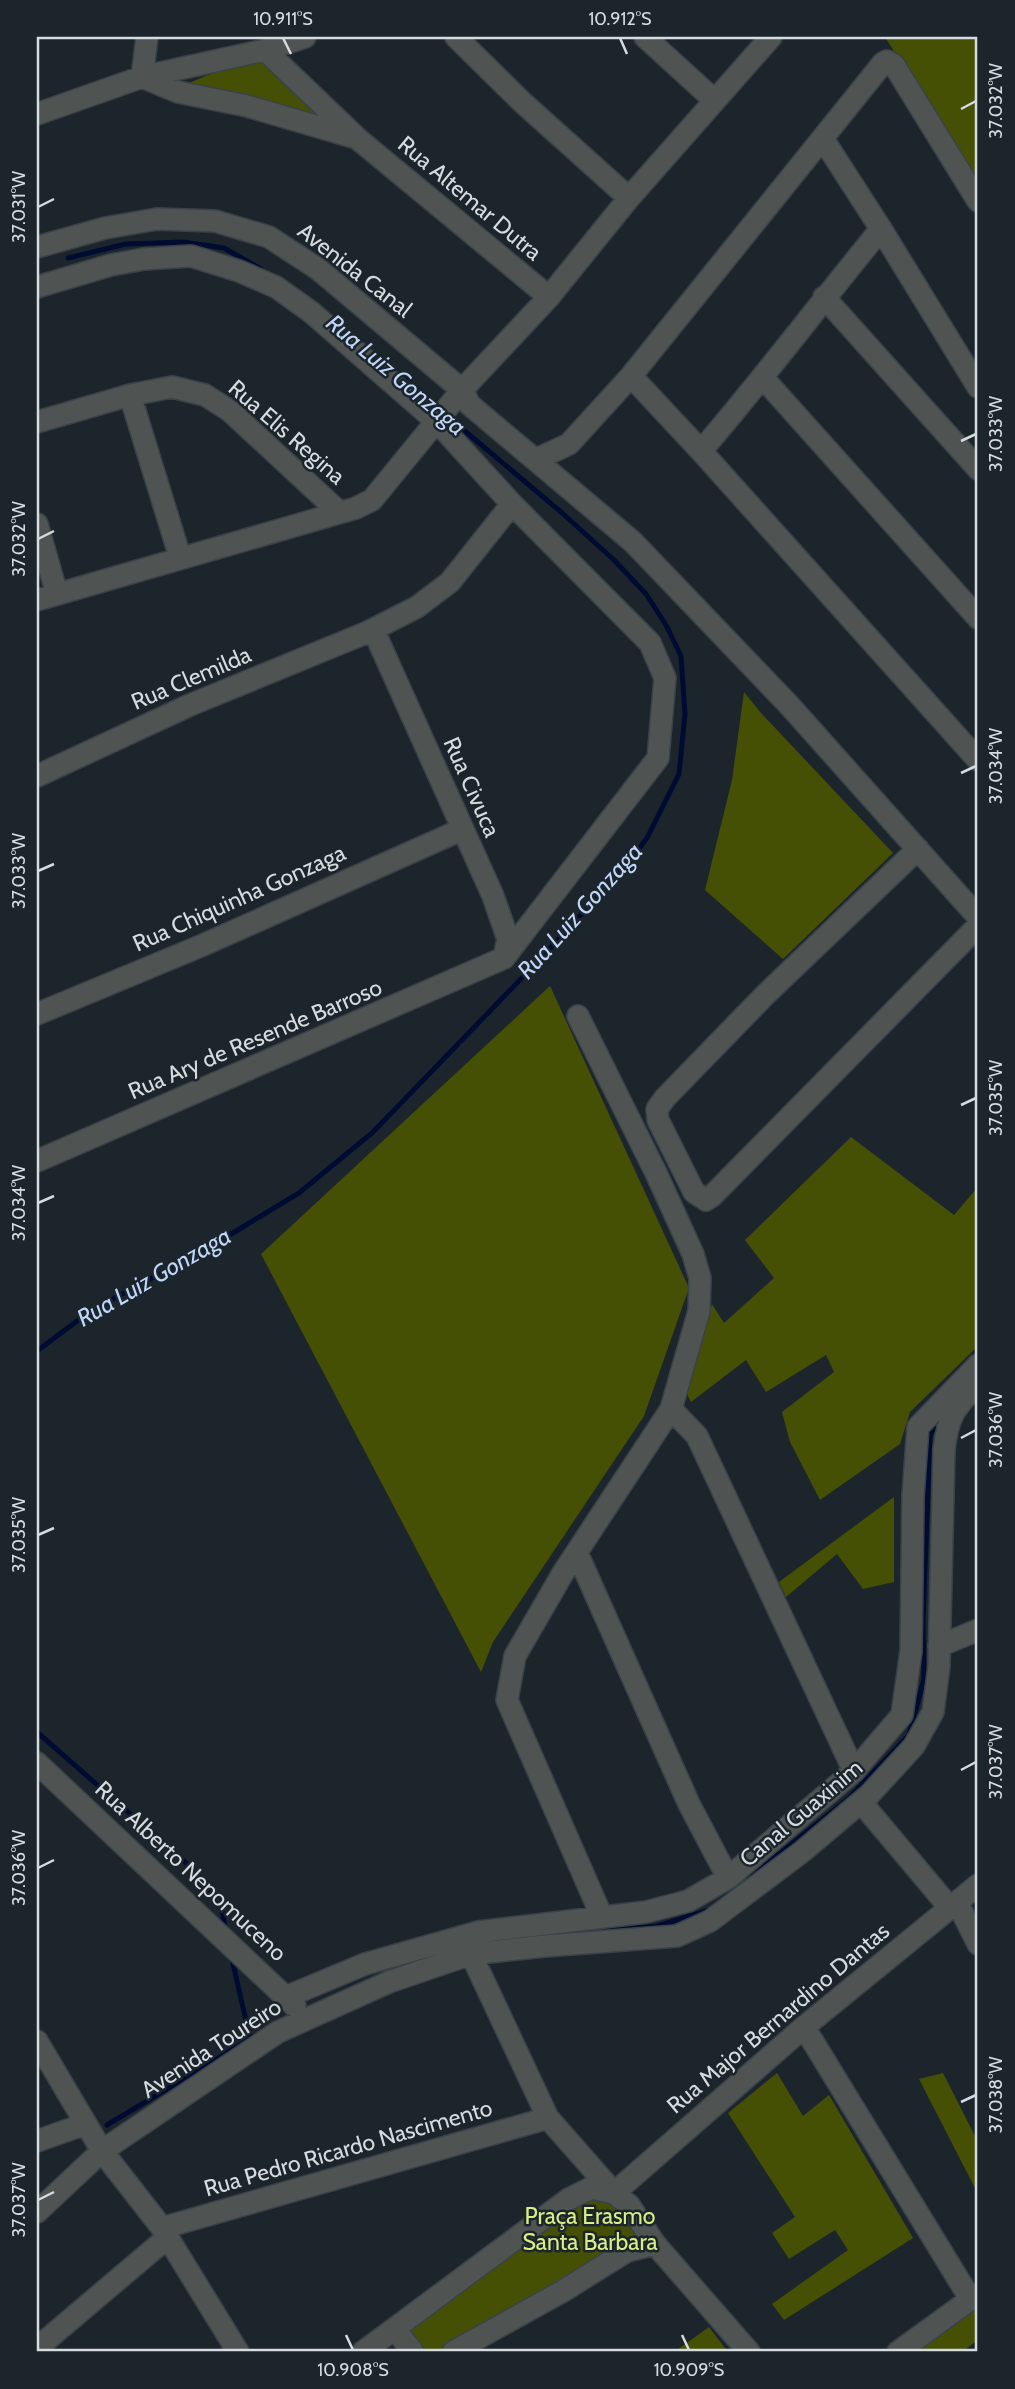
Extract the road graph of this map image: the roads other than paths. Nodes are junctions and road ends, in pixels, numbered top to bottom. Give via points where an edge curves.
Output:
1 (147, 37) edge
2 (305, 37) edge
3 (456, 37) edge
4 (645, 37) edge
5 (771, 37) edge
6 (265, 50) junction
7 (142, 77) junction
8 (714, 100) junction
9 (37, 114) edge
10 (358, 139) junction
11 (823, 139) junction
12 (629, 198) junction
13 (978, 201) edge
14 (881, 229) junction
15 (37, 247) edge
16 (37, 287) edge
17 (549, 297) junction
18 (824, 298) junction
19 (631, 376) junction
20 (763, 378) junction
21 (978, 387) edge
22 (459, 394) junction
23 (130, 395) junction
24 (439, 419) junction
25 (37, 422) edge
26 (701, 451) junction
27 (537, 459) junction
28 (978, 469) edge
29 (512, 504) junction
30 (339, 512) junction
31 (37, 524) edge
32 (180, 557) junction
33 (57, 594) junction
34 (37, 600) edge
35 (978, 618) edge
36 (368, 632) junction
37 (978, 760) edge
38 (37, 776) edge
39 (463, 829) junction
40 (918, 849) junction
41 (978, 917) edge
42 (978, 926) edge
43 (499, 962) junction
44 (37, 1014) edge
45 (578, 1016) dead end
46 (657, 1109) junction
47 (632, 1126) junction
48 (37, 1161) edge
49 (706, 1199) junction
50 (680, 1225) junction
51 (978, 1365) edge
52 (978, 1384) edge
53 (671, 1409) junction
54 (577, 1553) junction
55 (978, 1630) edge
56 (939, 1646) junction
57 (37, 1763) edge
58 (855, 1771) junction
59 (861, 1802) junction
60 (728, 1878) junction
61 (978, 1885) edge
62 (954, 1905) junction
63 (602, 1917) junction
64 (978, 1944) edge
65 (471, 1954) junction
66 (286, 1997) junction
67 (308, 2018) junction
68 (804, 2027) junction
69 (37, 2041) edge
70 (548, 2118) junction
71 (85, 2124) junction
72 (37, 2141) edge
73 (102, 2151) junction
74 (614, 2193) junction
75 (37, 2212) edge
76 (165, 2232) junction
77 (655, 2245) junction
78 (974, 2297) edge
79 (396, 2329) junction
80 (37, 2348) edge
81 (238, 2352) edge
82 (363, 2352) edge
83 (413, 2352) edge
84 (453, 2352) edge
85 (749, 2352) edge
86 (898, 2352) edge

1 - 7 street
2 - 6 street
3 - 12 street
4 - 8 street
5 - 8 street
6 - 7 street
6 - 10 street, Rua Altemar Dutra
7 - 9 street
7 - 10 street, Rua Altemar Dutra via 178,92 247,106
8 - 12 street
10 - 17 street, Rua Altemar Dutra
11 - 13 street via 880,66 891,62
11 - 14 street
11 - 19 street
12 - 17 street
14 - 18 street
14 - 21 street
15 - 22 street, Avenida Canal via 158,219 215,221 269,237 318,269
16 - 24 street via 145,259 191,256 239,271 275,287 311,312
17 - 22 street
18 - 20 street
18 - 28 street
19 - 26 street
19 - 27 street via 569,444
20 - 26 street
20 - 35 street
22 - 24 street
22 - 27 street, Avenida Canal
23 - 25 street, Rua Elis Regina
23 - 30 street, Rua Elis Regina via 172,387 205,395 230,411
23 - 32 street
24 - 29 street
24 - 30 street via 372,500
26 - 37 street
27 - 40 street, Avenida Canal via 633,542
29 - 36 street, Rua Clemilda via 450,582 417,607
29 - 43 street via 650,643 665,678 658,758
30 - 32 street
31 - 33 street
32 - 33 street
33 - 34 street
36 - 38 street, Rua Clemilda via 190,705
36 - 39 street, Rua Civuca via 377,638
39 - 43 street, Rua Civuca via 509,939
39 - 44 street, Rua Chiquinha Gonzaga
40 - 41 street, Avenida Canal
40 - 46 street via 765,995
42 - 49 street
43 - 48 street, Rua Ary de Resende Barroso
45 - 47 street
46 - 47 street
46 - 49 street via 658,1120 694,1192
47 - 50 street
49 - 50 street
50 - 53 street via 700,1278 699,1311
51 - 58 street via 918,1427 911,1651 902,1714
52 - 56 street, Canal Guaxinim via 947,1424
53 - 54 street
53 - 58 street via 696,1436
54 - 60 street via 689,1804
54 - 63 street via 515,1656 507,1700
55 - 56 street
56 - 59 street, Canal Guaxinim via 933,1712 914,1746
57 - 66 street, Rua Alberto Nepomuceno
58 - 60 street
59 - 62 street
59 - 65 street, Canal Guaxinim via 710,1921 677,1936
60 - 63 street via 688,1901
61 - 62 street, Rua Major Bernardino Dantas
62 - 64 street
62 - 68 street, Rua Major Bernardino Dantas
63 - 66 street via 478,1932 365,1964
65 - 67 street, Avenida Toureiro via 389,1982
65 - 70 street
66 - 67 street, Rua Alberto Nepomuceno
67 - 73 street, Avenida Toureiro via 278,2032
68 - 74 street, Rua Major Bernardino Dantas
68 - 78 street
69 - 71 street
70 - 74 street
70 - 76 street, Rua Pedro Ricardo Nascimento
71 - 72 street
71 - 73 street
73 - 75 street, Avenida Toureiro
73 - 76 street
74 - 77 street via 629,2205
74 - 79 street via 591,2188 569,2199
76 - 80 street, Rua Pedro Ricardo Nascimento
76 - 81 street
77 - 84 street via 627,2251
77 - 85 street
78 - 86 street
79 - 82 street
79 - 83 street

